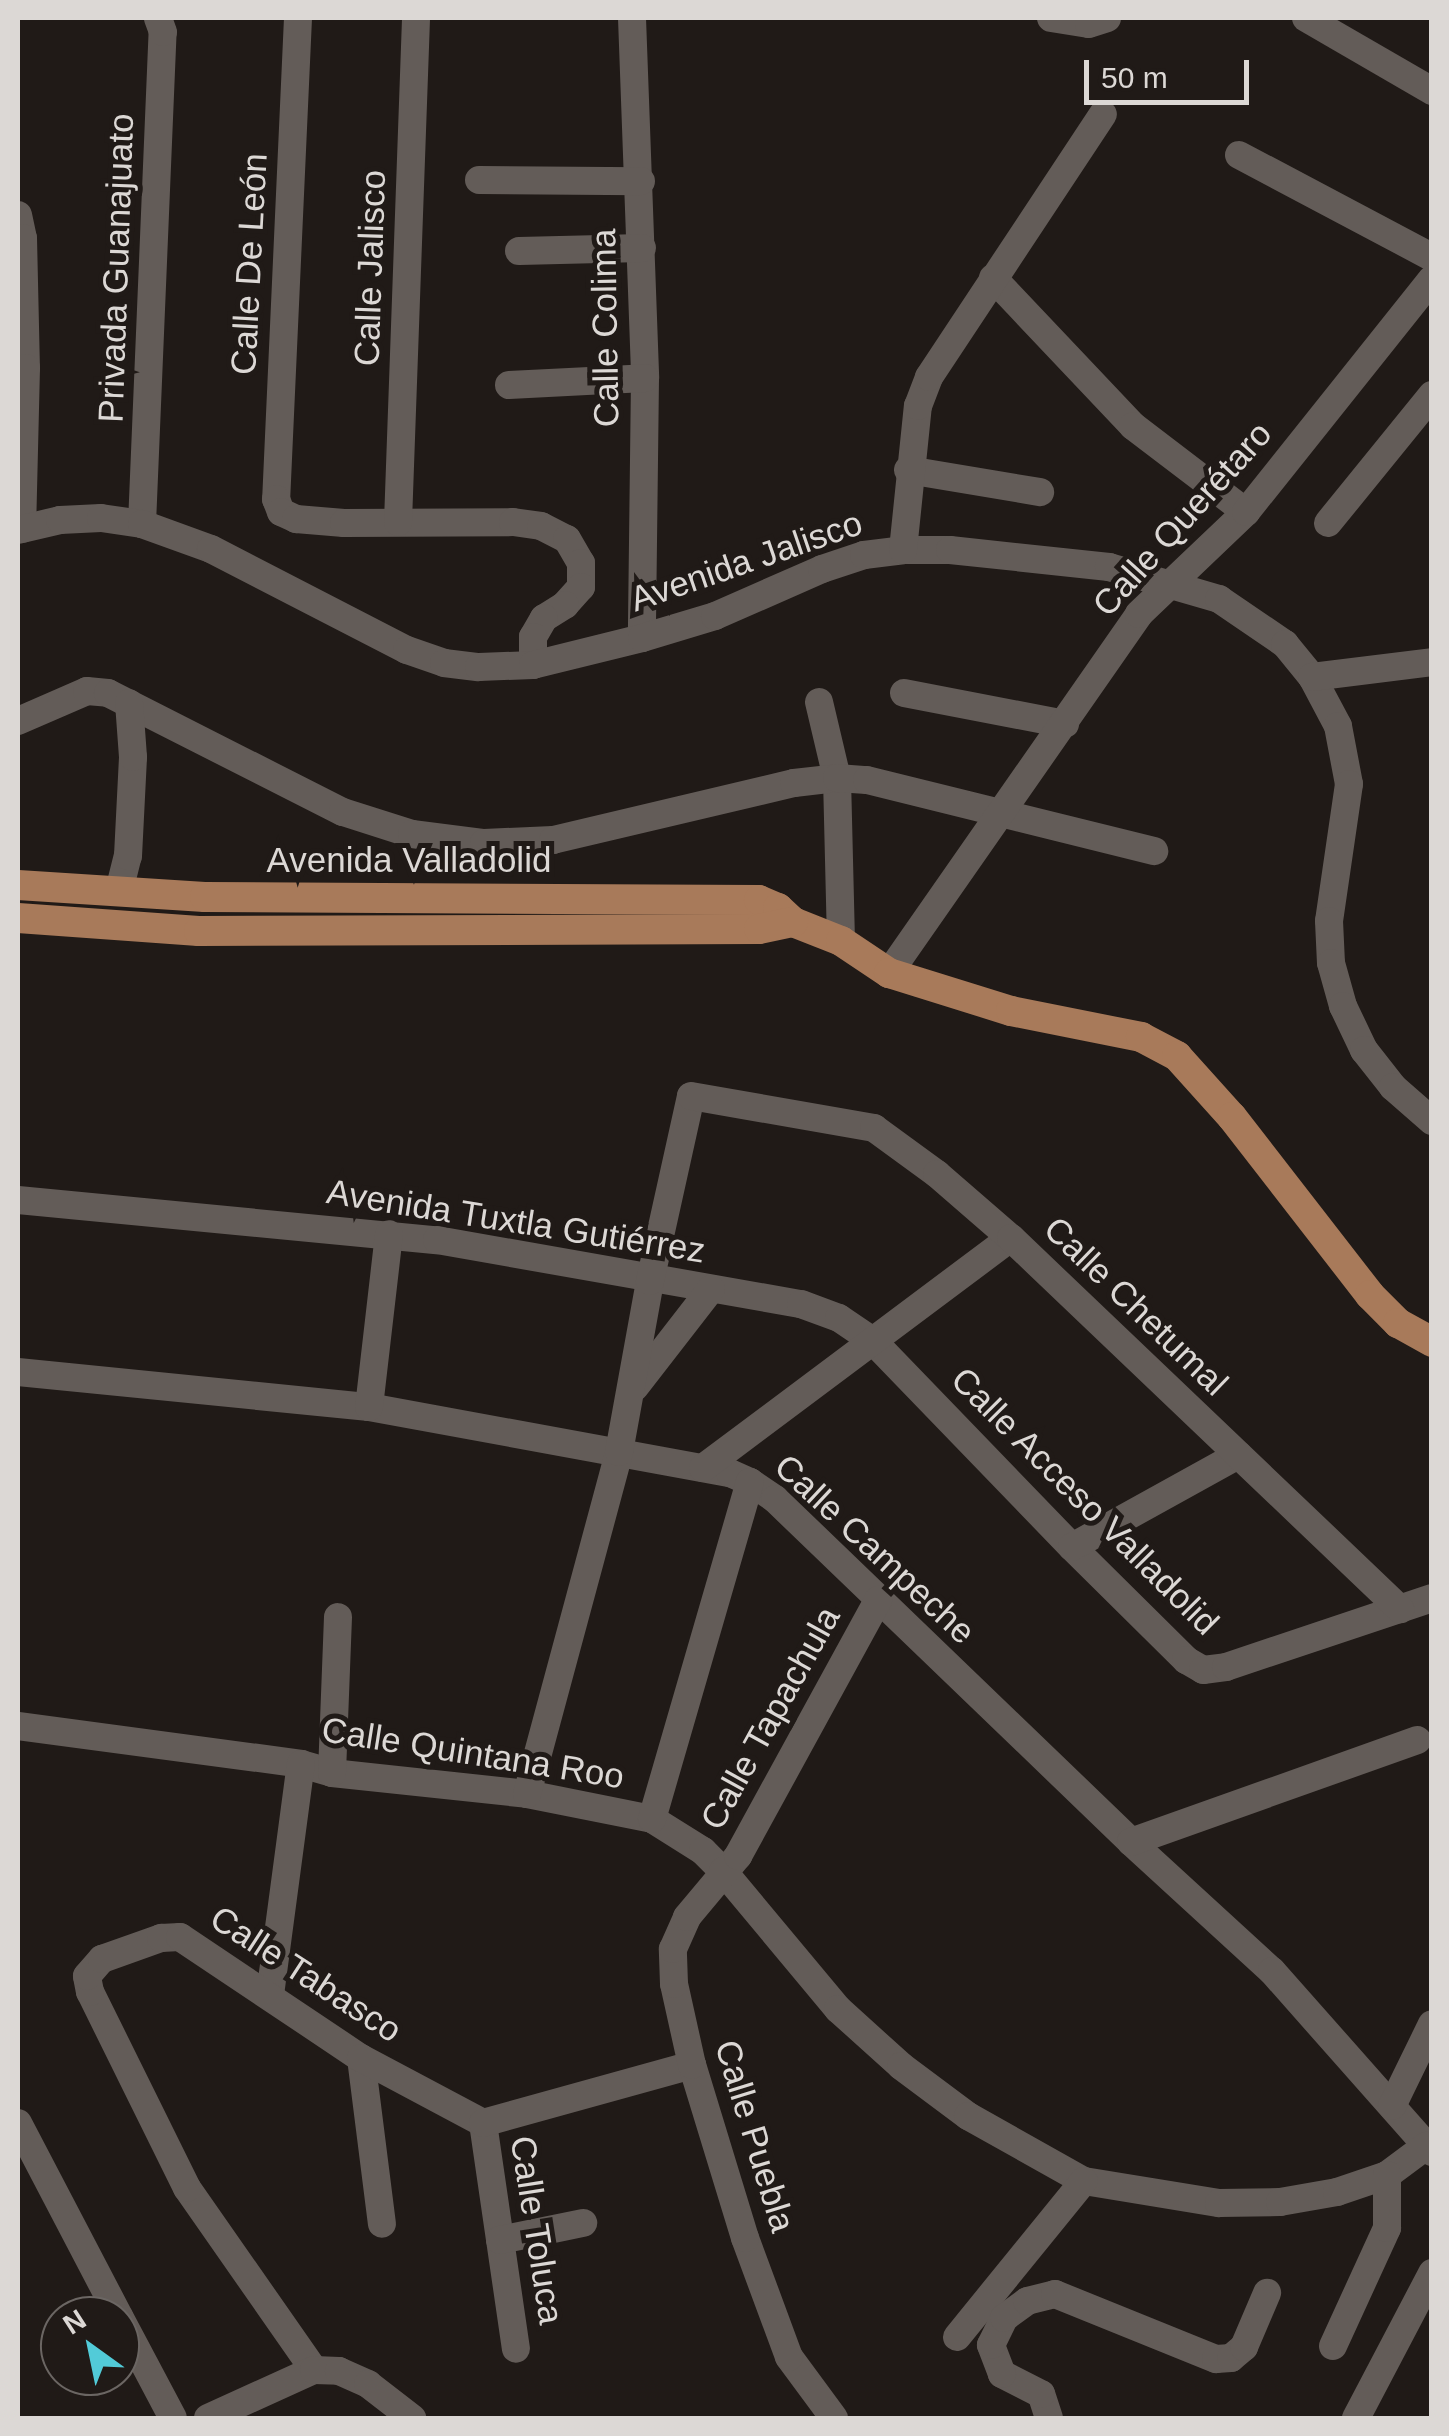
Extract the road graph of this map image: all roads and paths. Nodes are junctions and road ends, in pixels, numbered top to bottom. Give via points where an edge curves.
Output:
1 (158, 18) edge
2 (298, 18) edge
3 (416, 18) edge
4 (632, 18) edge
5 (1051, 18) edge
6 (1106, 18) edge
7 (1306, 18) edge
8 (1432, 91) edge
9 (1103, 114) dead end
10 (1239, 155) dead end
11 (478, 180) dead end
12 (641, 180) junction
13 (19, 230) edge
14 (642, 248) junction
15 (519, 250) dead end
16 (1432, 257) edge
17 (993, 278) junction
18 (1432, 279) edge
19 (22, 368) edge
20 (645, 378) junction
21 (509, 385) dead end
22 (1432, 395) edge
23 (908, 470) junction
24 (1040, 492) dead end
25 (1246, 512) junction
26 (398, 522) junction
27 (1328, 523) dead end
28 (142, 524) junction
29 (20, 529) edge
30 (903, 550) junction
31 (1172, 582) junction
32 (642, 638) junction
33 (1432, 662) edge
34 (533, 665) junction
35 (1312, 677) junction
36 (904, 694) dead end
37 (819, 702) dead end
38 (128, 703) junction
39 (18, 721) edge
40 (1065, 724) junction
41 (837, 778) junction
42 (998, 816) junction
43 (1154, 851) dead end
44 (18, 885) edge
45 (119, 892) junction
46 (18, 918) edge
47 (794, 922) junction
48 (841, 941) junction
49 (890, 973) junction
50 (1432, 1121) edge
51 (18, 1200) edge
52 (389, 1234) junction
53 (1011, 1238) junction
54 (650, 1280) junction
55 (711, 1289) junction
56 (872, 1341) junction
57 (1432, 1342) edge
58 (18, 1372) edge
59 (631, 1392) junction
60 (368, 1407) junction
61 (619, 1452) junction
62 (1238, 1455) junction
63 (704, 1468) junction
64 (750, 1482) junction
65 (1072, 1547) junction
66 (1432, 1598) edge
67 (878, 1600) junction
68 (1400, 1609) junction
69 (338, 1616) dead end
70 (18, 1726) edge
71 (1417, 1740) dead end
72 (301, 1764) junction
73 (332, 1772) junction
74 (527, 1794) junction
75 (652, 1818) junction
76 (1131, 1842) junction
77 (723, 1871) junction
78 (270, 1995) junction
79 (1432, 2024) edge
80 (361, 2058) junction
81 (692, 2065) junction
82 (1392, 2106) junction
83 (18, 2123) edge
84 (482, 2123) junction
85 (1429, 2149) edge
86 (1387, 2176) junction
87 (1084, 2181) junction
88 (583, 2223) dead end
89 (382, 2224) dead end
90 (500, 2240) junction
91 (1432, 2273) edge
92 (1268, 2293) dead end
93 (109, 2296) edge
94 (958, 2337) dead end
95 (1334, 2346) dead end
96 (516, 2349) dead end
97 (140, 2355) edge
98 (314, 2370) junction
99 (173, 2418) edge
100 (208, 2418) edge
101 (412, 2418) edge
102 (834, 2418) edge
103 (1049, 2418) edge
104 (1356, 2418) edge

1 - 28 street, Privada Guanajuato via 164,32
2 - 26 street, Calle De León via 276,499 281,512 296,518
3 - 26 street, Calle Jalisco
4 - 12 street, Calle Colima
5 - 6 street via 1089,24
7 - 8 street
9 - 17 street
10 - 16 street
11 - 12 street
12 - 14 street, Calle Colima
13 - 19 street
14 - 15 street
14 - 20 street, Calle Colima
17 - 23 street via 930,377 918,406
17 - 25 street via 1133,426
18 - 25 street, Calle Querétaro
19 - 29 street
20 - 21 street
20 - 32 street, Calle Colima
22 - 27 street
23 - 24 street
23 - 30 street
25 - 31 street, Calle Querétaro
26 - 34 street via 513,522 567,539 580,563 581,587 544,618 534,637
28 - 29 street, Avenida Jalisco via 101,518
28 - 34 street, Avenida Jalisco via 211,549 444,664
30 - 31 street, Avenida Jalisco via 1109,568
30 - 32 street, Avenida Jalisco via 822,569 715,616
31 - 35 street, Avenida Jalisco via 1250,616
31 - 40 street, Calle Querétaro via 1139,614
32 - 34 street, Avenida Jalisco
33 - 35 street
35 - 50 street, Avenida Jalisco via 1338,726 1349,784 1329,921 1331,963 1364,1050
36 - 40 street
37 - 41 street
38 - 39 street via 87,691
38 - 41 street via 343,812 412,834 484,843 552,840
38 - 45 street via 132,793
40 - 42 street, Calle Querétaro
41 - 42 street
41 - 48 street
42 - 43 street
42 - 49 street, Calle Querétaro
44 - 45 main road, Avenida Valladolid
45 - 47 main road, Avenida Valladolid via 759,900
46 - 47 main road, Avenida Valladolid via 199,931 759,929
47 - 48 main road, Avenida Valladolid
48 - 49 main road, Avenida Valladolid
49 - 57 main road, Avenida Valladolid via 995,1006 1141,1038 1177,1056 1370,1295 1398,1324
51 - 52 street, Avenida Tuxtla Gutiérrez
52 - 54 street, Avenida Tuxtla Gutiérrez
52 - 60 street
53 - 54 street via 874,1128 691,1096
53 - 56 street, Calle Chetumal
53 - 62 street, Calle Chetumal
54 - 55 street, Avenida Tuxtla Gutiérrez
54 - 59 street
55 - 56 street, Avenida Tuxtla Gutiérrez via 801,1304 839,1318
55 - 59 street
56 - 63 street, Calle Chetumal
56 - 65 street, Calle Acceso Valladolid
58 - 60 street, Calle Campeche
59 - 61 street
60 - 61 street, Calle Campeche
61 - 63 street, Calle Campeche
61 - 74 street
62 - 65 street
62 - 68 street, Calle Chetumal
63 - 64 street, Calle Campeche
64 - 67 street, Calle Campeche
64 - 75 street
65 - 68 street, Calle Acceso Valladolid via 1203,1670
66 - 68 street, Calle Acceso Valladolid
67 - 76 street, Calle Campeche
67 - 77 street, Calle Tapachula via 738,1856
69 - 73 street
70 - 72 street, Calle Quintana Roo
71 - 76 street
72 - 73 street, Calle Quintana Roo
72 - 78 street
73 - 74 street, Calle Quintana Roo
74 - 75 street, Calle Quintana Roo
75 - 77 street, Calle Quintana Roo
76 - 82 street, Calle Campeche via 1298,1998
77 - 81 street, Calle Puebla via 687,1918 673,1950
77 - 87 street, Calle Quintana Roo via 838,2008 901,2066 968,2116
78 - 80 street, Calle Tabasco
78 - 98 street, Calle Tabasco via 180,1937 102,1959 87,1976 187,2188
79 - 82 street
80 - 84 street, Calle Tabasco
80 - 89 street
81 - 84 street
81 - 102 street, Calle Puebla via 790,2358
82 - 85 street, Calle Campeche
83 - 93 street
84 - 90 street, Calle Toluca
85 - 86 street, Calle Quintana Roo
86 - 87 street, Calle Quintana Roo via 1280,2202 1219,2204
86 - 95 street via 1387,2228
87 - 94 street
88 - 90 street
90 - 96 street, Calle Toluca
91 - 104 street
92 - 103 street via 1244,2347 1231,2358 1216,2358 1055,2294 1027,2301 1004,2318 991,2345 1002,2374 1042,2394
97 - 99 street
98 - 100 street
98 - 101 street via 339,2371 368,2384

